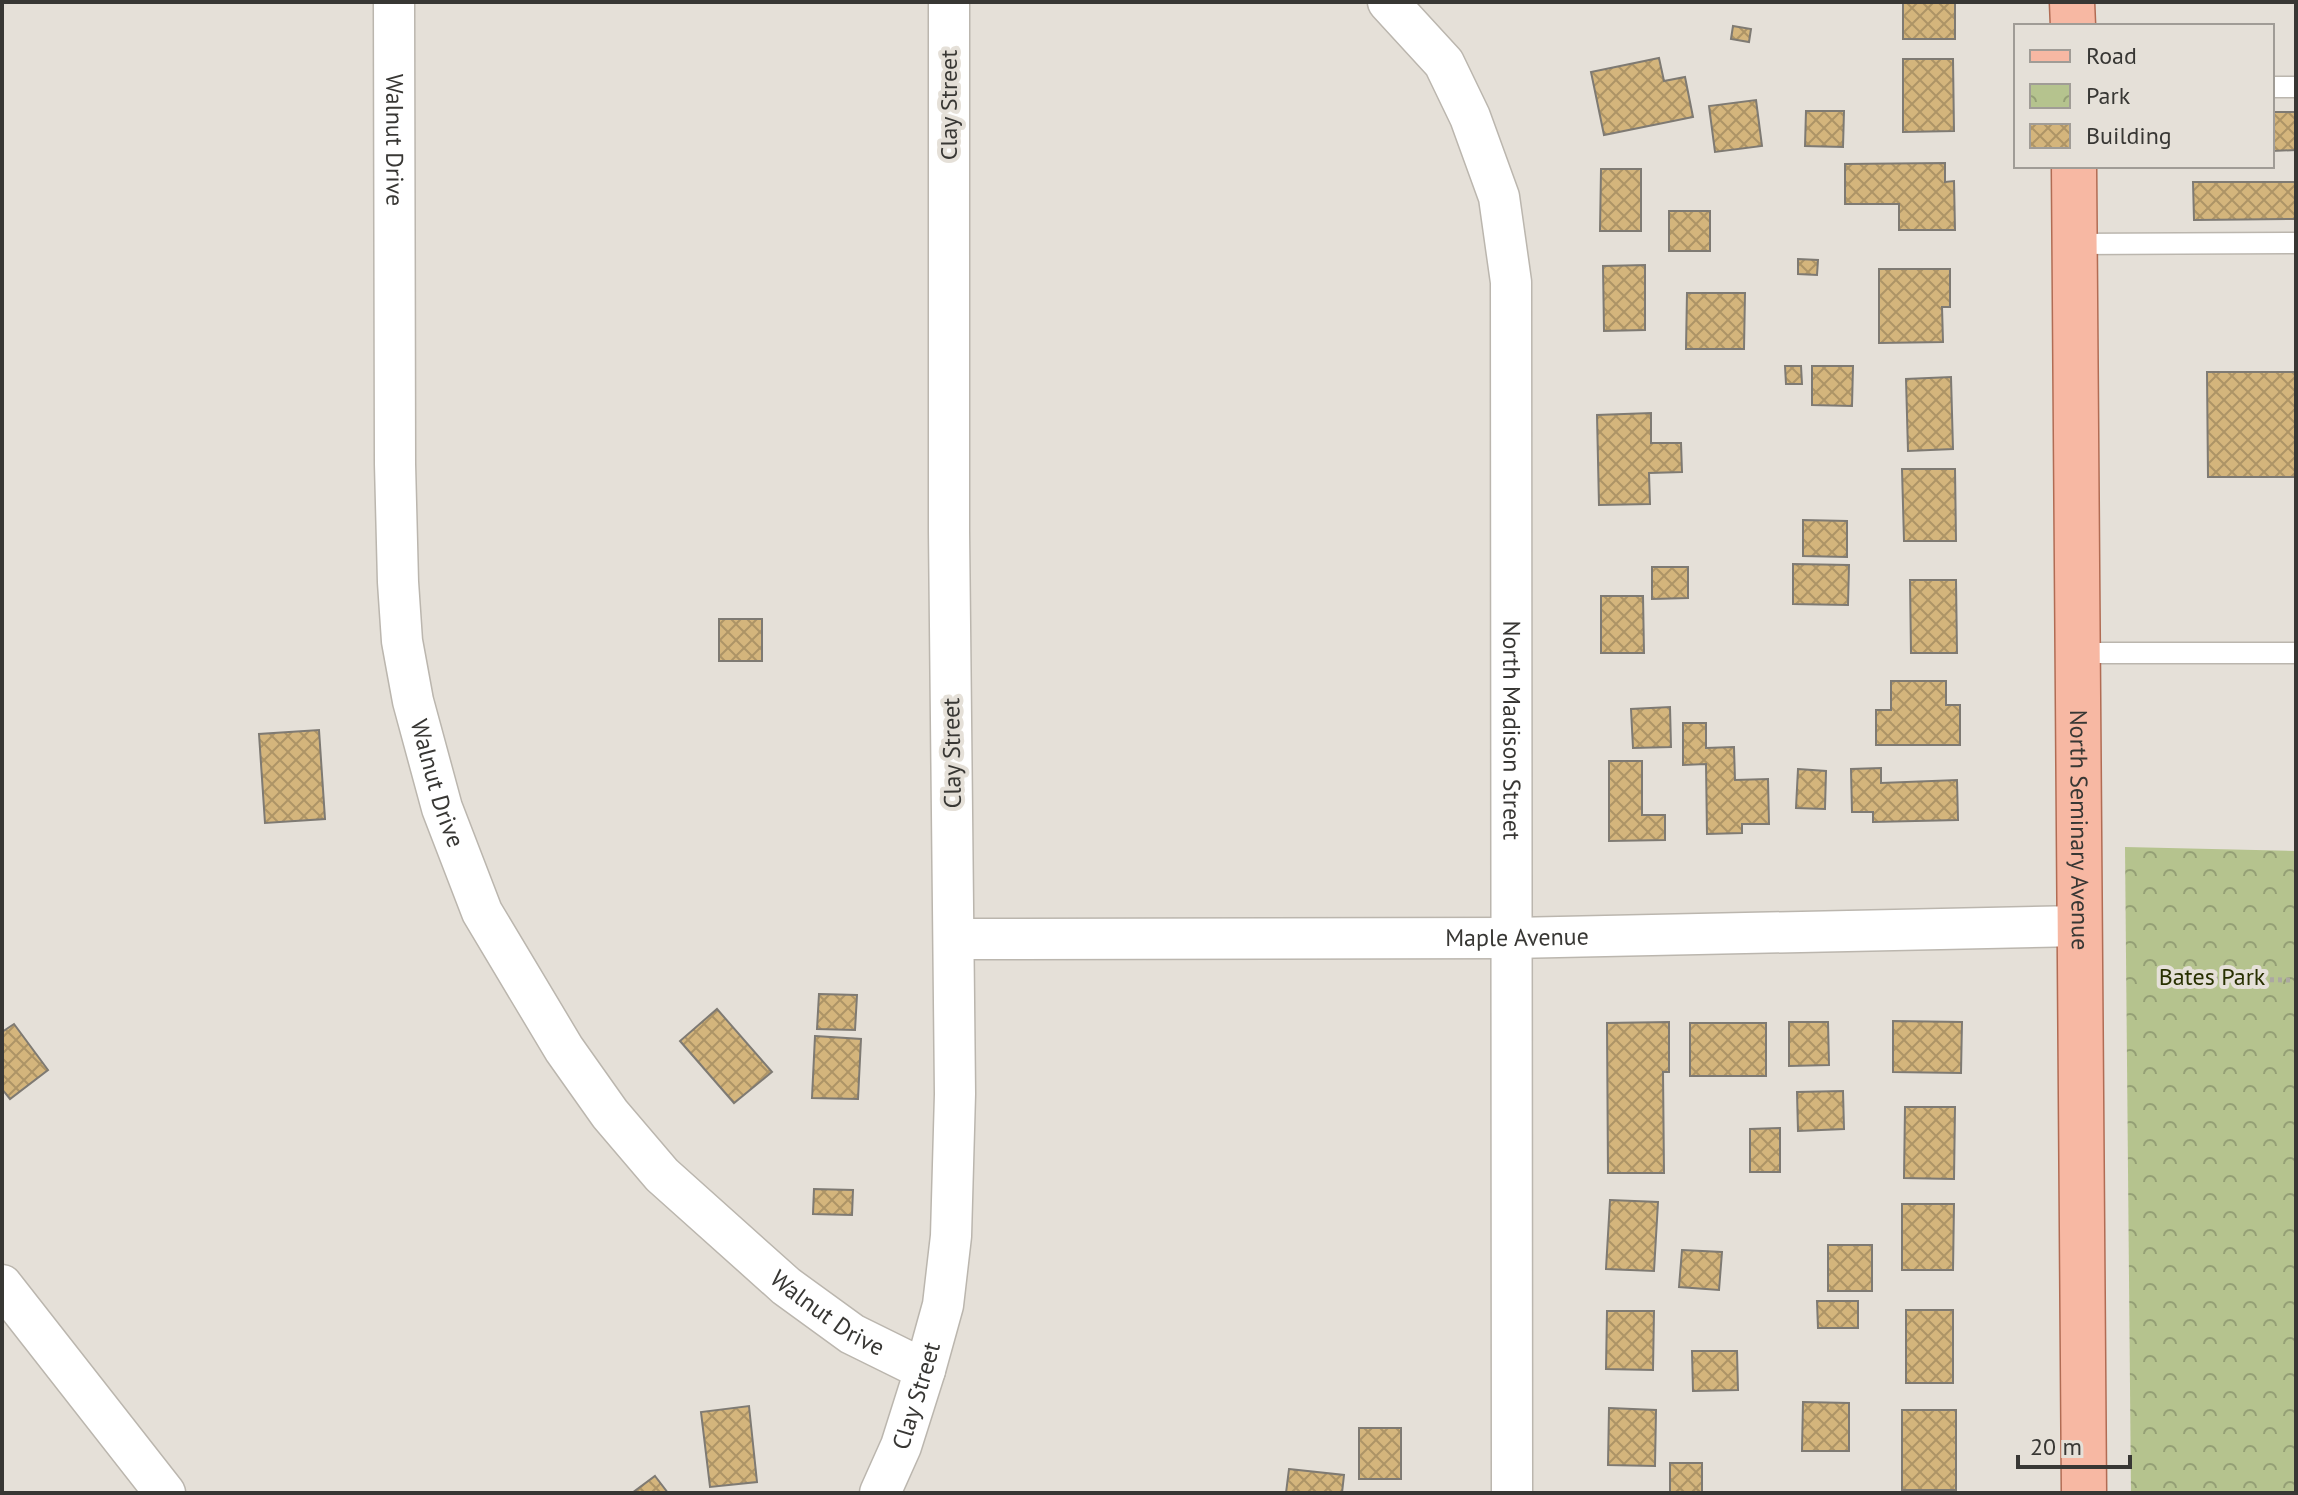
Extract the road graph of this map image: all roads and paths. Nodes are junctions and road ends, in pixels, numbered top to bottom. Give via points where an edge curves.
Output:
1 (394, 2) edge
2 (949, 2) edge
3 (1388, 2) edge
4 (2072, 2) edge
5 (2073, 24) edge
6 (2274, 87) edge
7 (2296, 87) edge
8 (2074, 168) edge
9 (2296, 243) edge
10 (2074, 244) junction
11 (2078, 653) junction
12 (2296, 653) edge
13 (2080, 926) junction
14 (1512, 938) junction
15 (955, 939) junction
16 (2174, 979) dead end
17 (2296, 980) edge
18 (2, 1285) edge
19 (925, 1370) junction
20 (165, 1493) edge
21 (880, 1493) edge
22 (1512, 1493) edge
23 (2084, 1493) edge

1 - 19 street, Walnut Drive via 395,464 402,641 447,821 482,912 564,1049 662,1175 786,1286 852,1334
2 - 15 street, Clay Street
3 - 14 street, North Madison Street via 1444,63 1470,117 1499,197 1511,282
4 - 5 main road
6 - 7 lane
8 - 10 main road, North Seminary Avenue
9 - 10 lane
10 - 11 main road, North Seminary Avenue
11 - 12 lane
11 - 13 main road, North Seminary Avenue
13 - 14 street, Maple Avenue
13 - 23 main road, North Seminary Avenue
14 - 15 street, Maple Avenue
14 - 22 street, North Madison Street
15 - 19 street, Clay Street via 951,1236 943,1305
16 - 17 path
18 - 20 street
19 - 21 street, Clay Street

